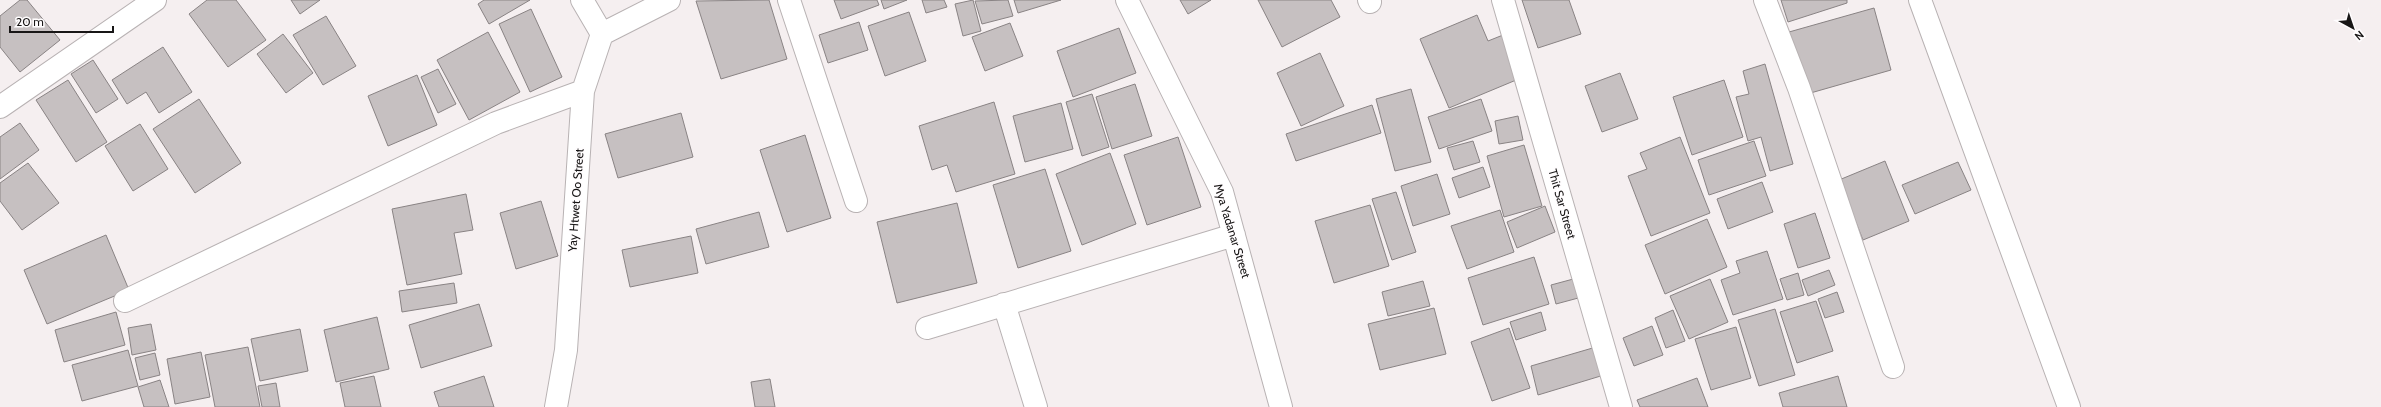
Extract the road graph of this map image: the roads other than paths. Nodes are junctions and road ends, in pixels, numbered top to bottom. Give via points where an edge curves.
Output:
1 (155, 0) edge
2 (582, 0) edge
3 (669, 0) edge
4 (789, 0) edge
5 (1127, 0) edge
6 (1503, 0) edge
7 (1765, 0) edge
8 (1920, 0) edge
9 (602, 34) junction
10 (583, 91) junction
11 (0, 107) edge
12 (856, 201) dead end
13 (1234, 235) junction
14 (126, 301) dead end
15 (1004, 304) junction
16 (927, 328) dead end
17 (1893, 367) dead end
18 (556, 407) edge
19 (1036, 407) edge
20 (1281, 407) edge
21 (1621, 407) edge
22 (2069, 407) edge

1 - 11 street
2 - 9 street
3 - 9 street
4 - 12 street
5 - 13 street, Mya Yadanar Street via 1222,192
6 - 21 street, Thit Sar Street
7 - 17 street via 1799,88
8 - 22 street
9 - 10 street, Yay Htwet Oo Street
10 - 14 street via 496,123
10 - 18 street, Yay Htwet Oo Street via 566,350
13 - 15 street
13 - 20 street, Mya Yadanar Street
15 - 16 street
15 - 19 street

